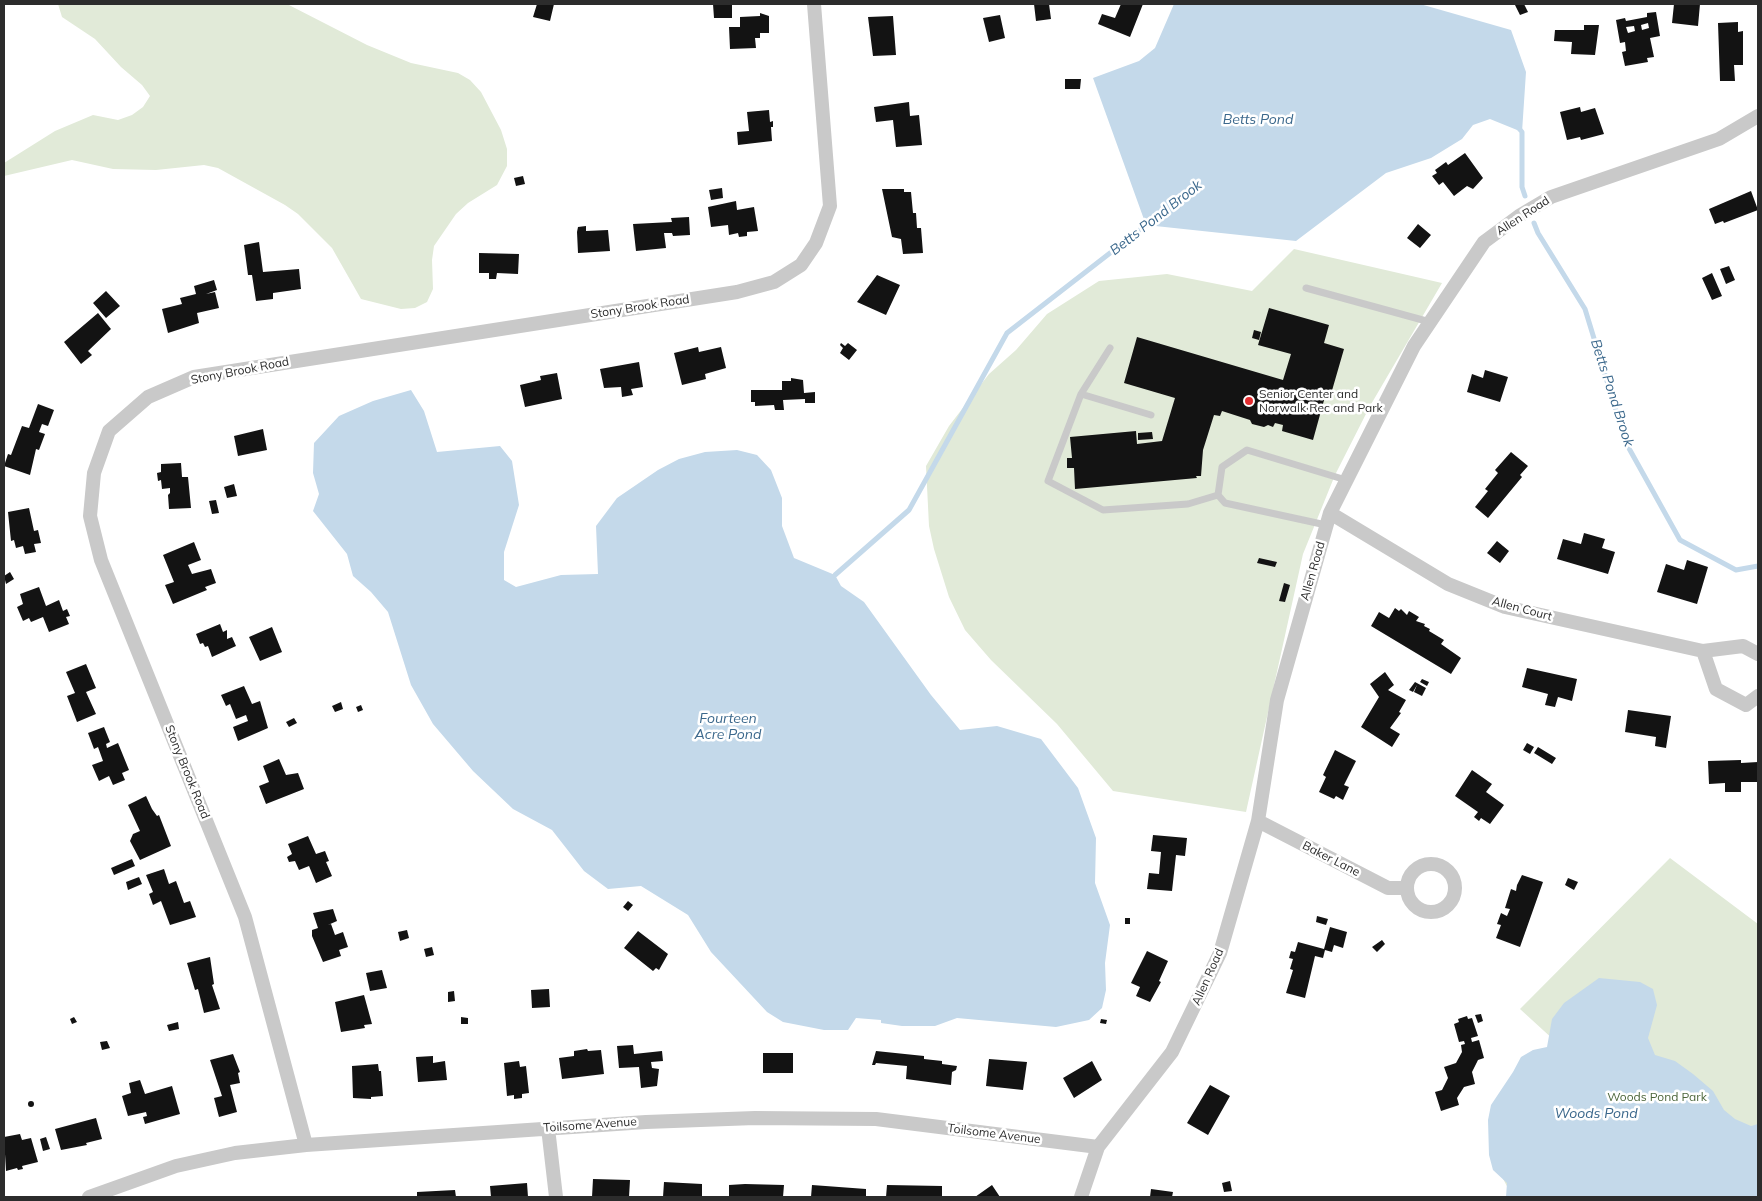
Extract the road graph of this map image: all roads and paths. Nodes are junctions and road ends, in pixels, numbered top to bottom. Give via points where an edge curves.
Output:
1 (814, 4) edge
2 (1758, 116) edge
3 (1306, 288) dead end
4 (1430, 322) junction
5 (1110, 348) dead end
6 (1081, 394) junction
7 (1151, 415) dead end
8 (1346, 480) junction
9 (1218, 495) junction
10 (1328, 519) junction
11 (1703, 651) junction
12 (1758, 654) edge
13 (1758, 696) edge
14 (1258, 821) junction
15 (1407, 888) dead end
16 (548, 1128) junction
17 (306, 1145) junction
18 (1098, 1147) junction
19 (89, 1197) edge
20 (556, 1197) edge
21 (1081, 1197) edge

1 - 17 street, Stony Brook Road via 830,206 816,243 801,265 774,282 737,292 194,377 148,397 110,431 94,473 90,516 101,560 245,917
2 - 4 street, Allen Road via 1719,139 1550,198 1519,216 1484,242
3 - 4 lane
4 - 8 street, Allen Road via 1414,346
5 - 6 lane
6 - 7 lane
6 - 9 lane via 1048,481 1103,510 1188,504
8 - 9 lane via 1247,450 1222,467
8 - 10 street, Allen Road
9 - 10 lane via 1226,503
10 - 11 street, Allen Court via 1448,584 1505,608
10 - 14 street, Allen Road via 1277,700
11 - 12 street, Allen Court via 1743,646
11 - 13 street via 1716,689 1746,705
14 - 15 street, Baker Lane via 1388,888
14 - 18 street, Allen Road via 1220,954 1197,1003 1172,1052
16 - 17 street, Toilsome Avenue
16 - 18 street, Toilsome Avenue via 754,1118 876,1119
16 - 20 street
17 - 19 street, Toilsome Avenue via 235,1153 176,1166
18 - 21 street, Allen Road

